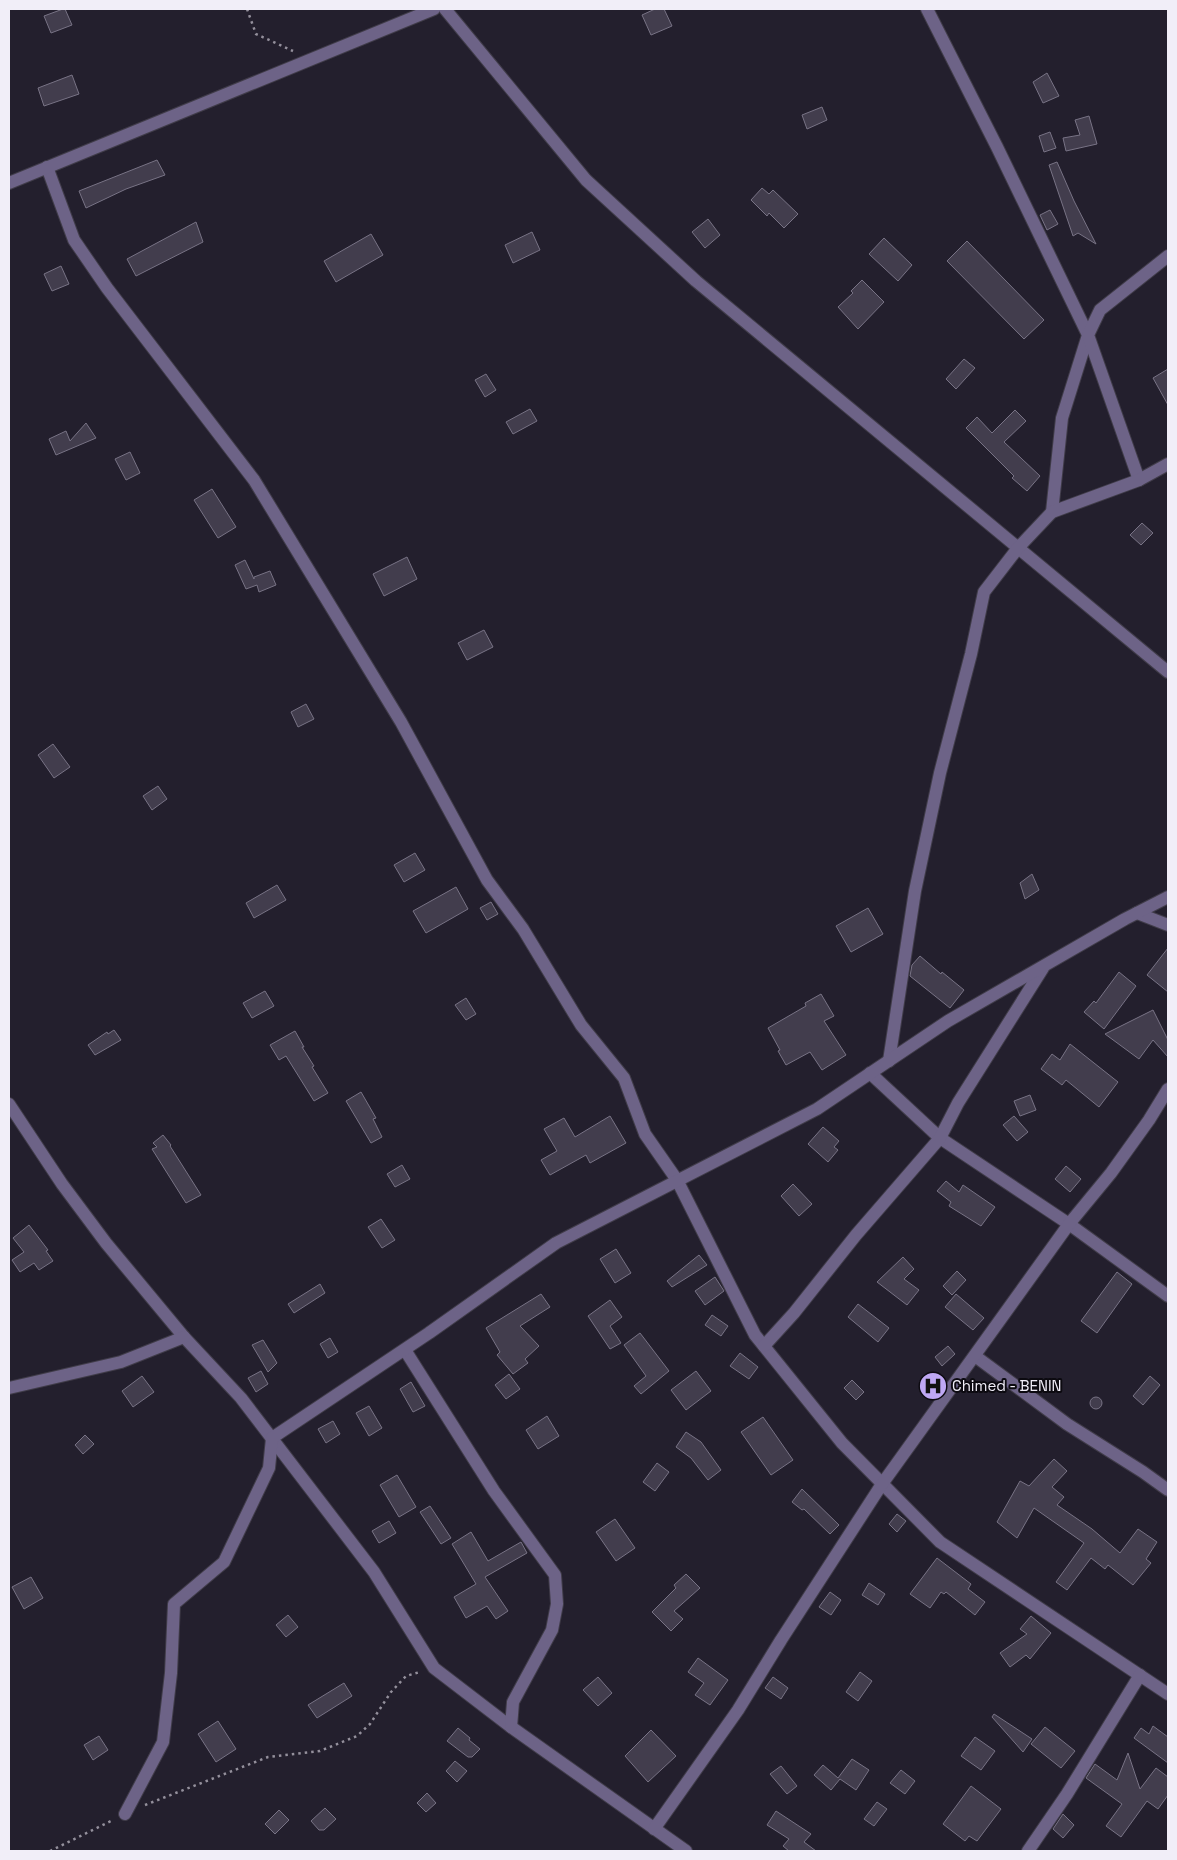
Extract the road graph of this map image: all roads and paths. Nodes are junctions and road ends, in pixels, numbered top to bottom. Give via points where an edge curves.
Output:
1 (247, 9) edge
2 (434, 9) edge
3 (446, 9) edge
4 (927, 9) edge
5 (310, 60) junction
6 (47, 167) junction
7 (9, 182) edge
8 (1168, 256) edge
9 (1088, 335) junction
10 (1168, 464) edge
11 (1139, 480) junction
12 (1052, 512) junction
13 (1018, 548) junction
14 (1168, 672) edge
15 (1168, 897) edge
16 (1137, 913) junction
17 (1168, 926) edge
18 (1044, 966) junction
19 (889, 1061) junction
20 (870, 1073) junction
21 (1168, 1089) edge
22 (9, 1104) edge
23 (940, 1138) junction
24 (677, 1180) junction
25 (1070, 1224) junction
26 (1168, 1296) edge
27 (184, 1337) junction
28 (764, 1346) junction
29 (405, 1350) junction
30 (975, 1356) junction
31 (9, 1388) edge
32 (272, 1438) junction
33 (882, 1484) junction
34 (1168, 1490) edge
35 (434, 1668) junction
36 (1140, 1675) junction
37 (1168, 1694) edge
38 (511, 1727) junction
39 (125, 1814) junction
40 (654, 1829) junction
41 (50, 1851) edge
42 (686, 1851) edge
43 (1028, 1851) edge

1 - 5 path via 256,34
2 - 5 street
3 - 13 street via 586,180 696,281
4 - 9 street
5 - 6 street
6 - 7 street
6 - 24 street via 74,240 254,480 401,722 487,880 523,929 581,1025 624,1078 645,1134
8 - 9 street via 1100,310
9 - 11 street
9 - 12 street via 1062,418
10 - 11 street
11 - 12 street
12 - 13 street
13 - 14 street
13 - 19 street via 984,592 915,890
15 - 16 street
16 - 17 street
16 - 18 street
18 - 19 street via 948,1021
18 - 23 street via 958,1103
19 - 20 street
20 - 23 street
20 - 24 street via 817,1109
21 - 25 street via 1111,1173
22 - 27 street via 106,1243
23 - 25 street
23 - 28 street
24 - 28 street via 755,1335
24 - 29 street via 556,1243
25 - 26 street
25 - 30 street
27 - 31 street via 121,1362
27 - 32 street via 241,1398
28 - 33 street via 842,1443
29 - 32 street
29 - 38 street via 494,1491 555,1575 557,1604 552,1630 513,1702
30 - 33 street
30 - 34 street via 1067,1424
32 - 35 street via 374,1572
32 - 39 street via 269,1468 224,1562 174,1604 163,1742
33 - 36 street via 940,1542
33 - 40 street via 738,1710
35 - 38 street
35 - 39 path via 406,1676 357,1736 320,1751 268,1757
36 - 37 street
36 - 43 street
38 - 40 street
39 - 41 path
40 - 42 street

